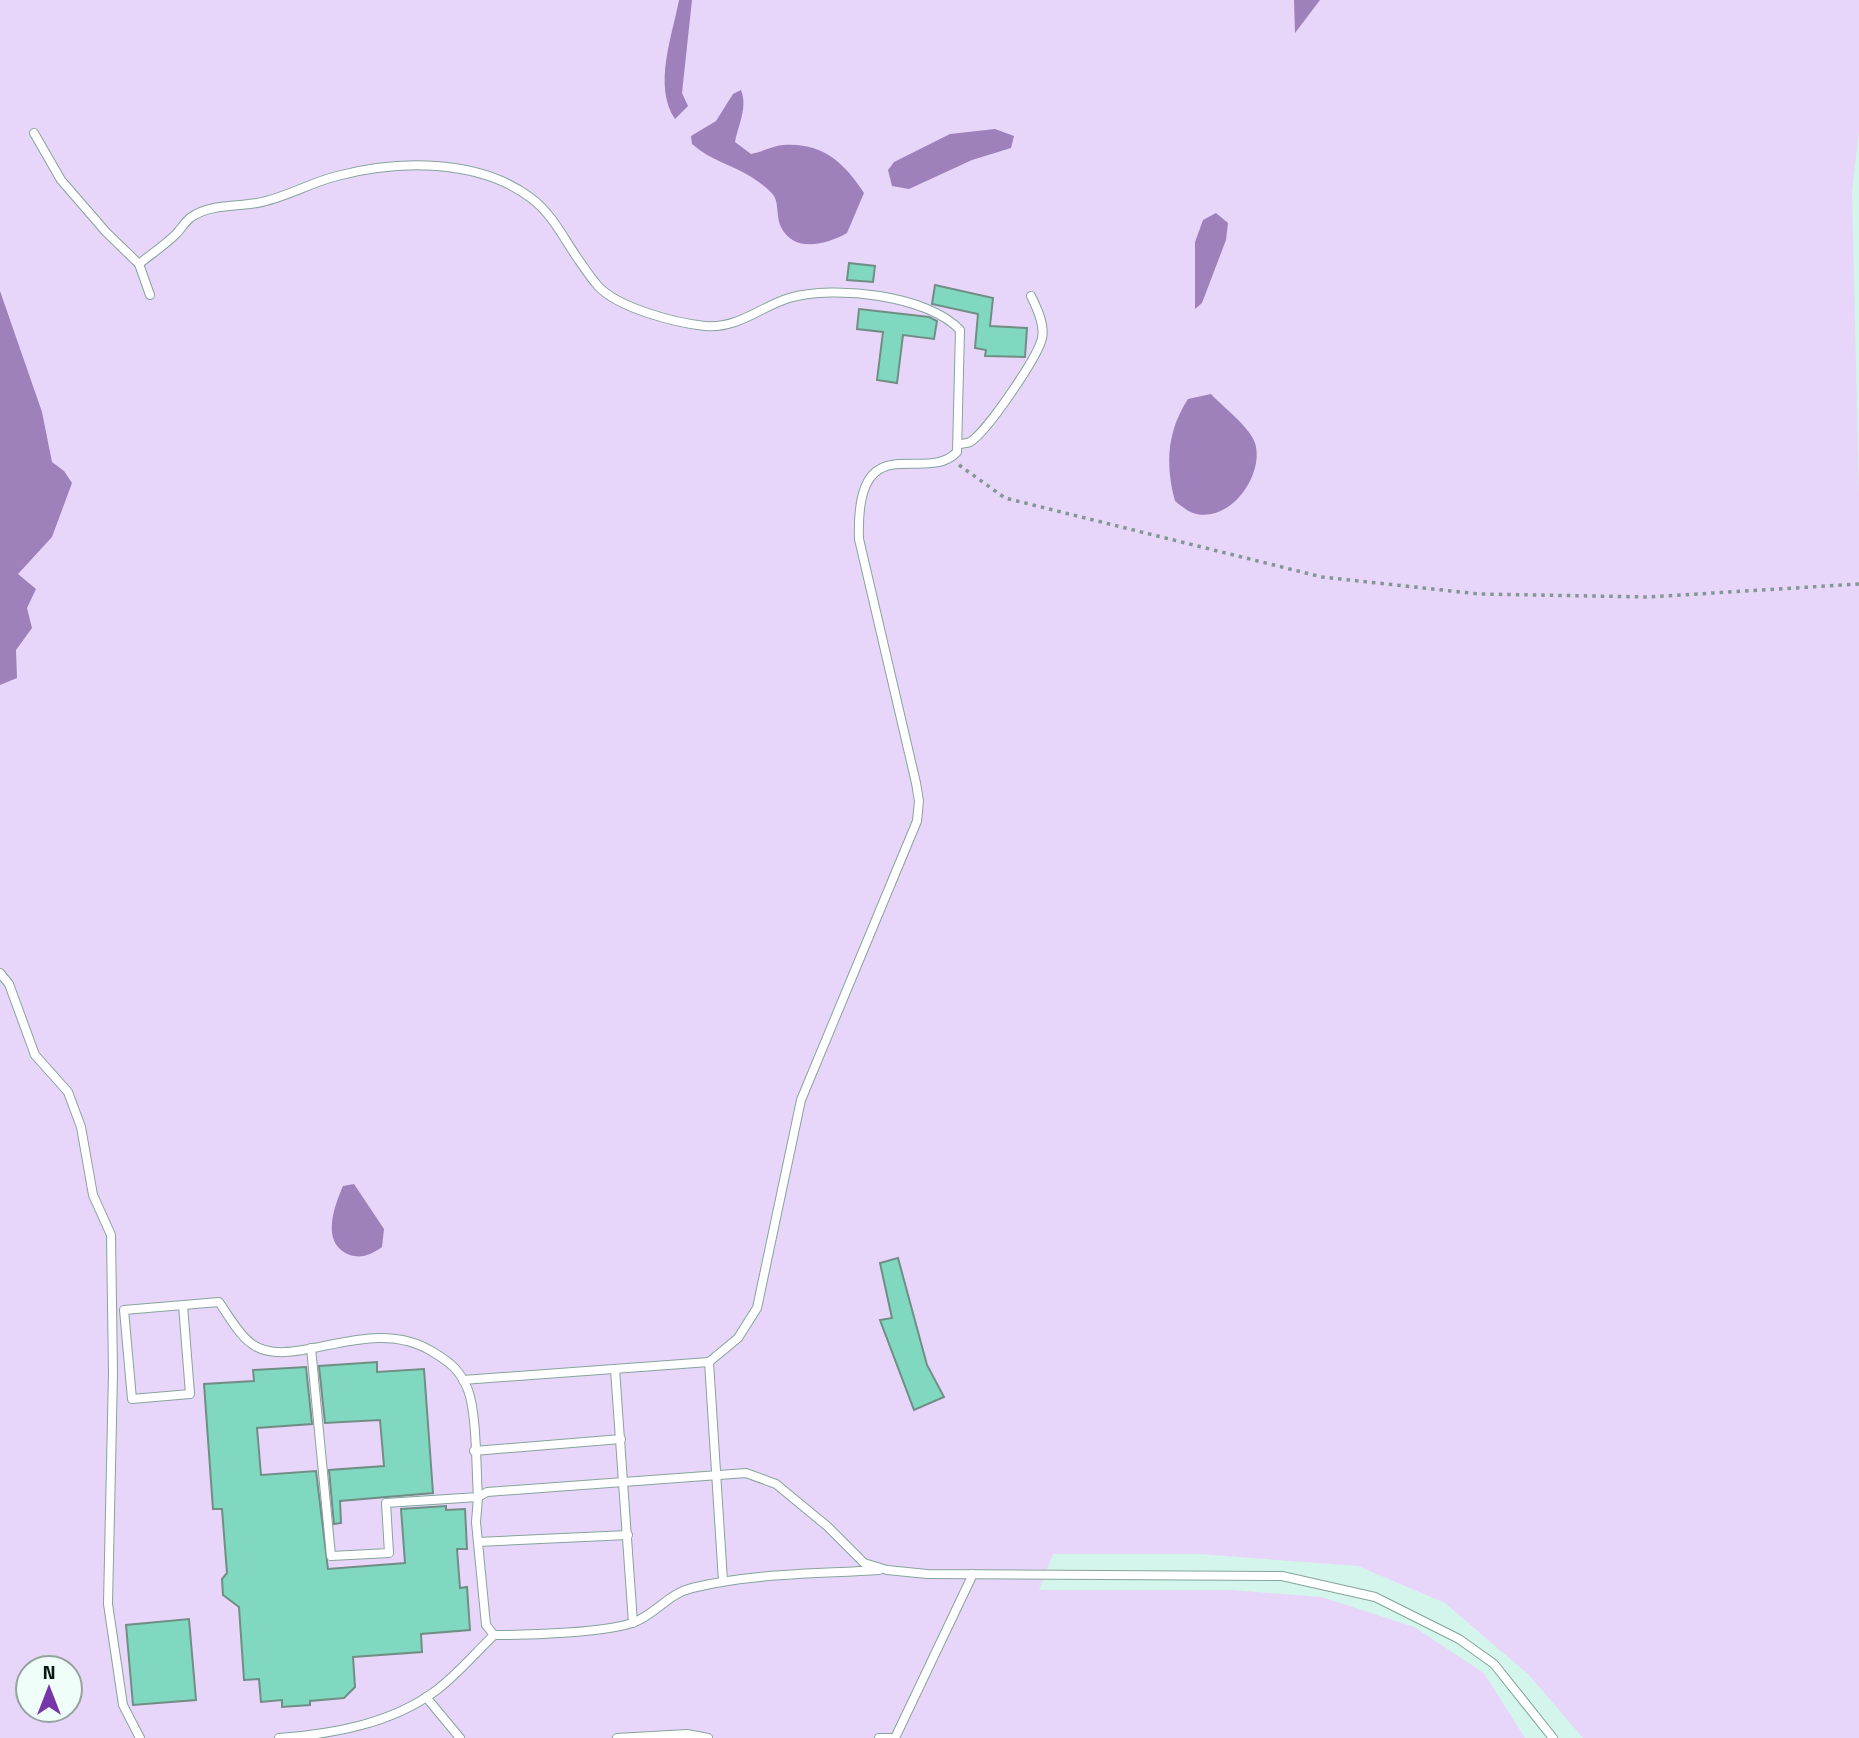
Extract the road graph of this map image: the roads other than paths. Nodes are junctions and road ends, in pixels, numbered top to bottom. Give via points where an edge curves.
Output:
1 (34, 133) dead end
2 (139, 264) junction
3 (150, 295) dead end
4 (1031, 296) dead end
5 (959, 444) junction
6 (0, 973) edge
7 (183, 1305) junction
8 (311, 1348) junction
9 (709, 1362) junction
10 (615, 1369) junction
11 (463, 1380) junction
12 (621, 1439) junction
13 (474, 1451) junction
14 (717, 1475) junction
15 (624, 1482) junction
16 (478, 1497) junction
17 (628, 1535) junction
18 (478, 1542) junction
19 (887, 1570) junction
20 (973, 1574) junction
21 (723, 1581) junction
22 (633, 1623) junction
23 (494, 1635) junction
24 (426, 1697) junction
25 (140, 1738) edge
26 (279, 1738) edge
27 (289, 1738) edge
28 (460, 1738) edge
29 (617, 1738) edge
30 (708, 1738) edge
31 (879, 1738) edge
32 (893, 1738) edge
33 (1553, 1738) edge

1 - 2 lane via 61,180
2 - 3 lane
2 - 5 lane via 191,218 211,208 257,203 335,176 386,167 432,165 477,174 530,197 551,217 599,288 664,318 727,326 789,298 845,290 947,316 960,330
4 - 5 lane via 1043,336 1037,350 982,430 969,443
5 - 9 lane via 950,458 881,467 861,501 859,539 916,783 917,821 801,1100 757,1308 738,1338
6 - 25 lane via 9,984 34,1055 68,1092 81,1127 93,1195 111,1235 108,1604 123,1705
7 - 7 lane via 124,1310 132,1399 190,1394
7 - 8 lane via 219,1302 252,1344 271,1351
8 - 11 lane via 368,1337 397,1337 424,1346 457,1368
8 - 16 lane via 331,1556 388,1553 386,1503
9 - 10 lane
9 - 14 lane
10 - 11 lane
10 - 12 lane
11 - 13 lane via 469,1393
12 - 13 lane
12 - 15 lane
13 - 16 lane
14 - 15 lane
14 - 19 lane via 746,1473 776,1484 864,1563
14 - 21 lane
15 - 16 lane via 487,1492
15 - 17 lane
16 - 18 lane
17 - 18 lane
17 - 22 lane
18 - 23 lane via 486,1625
19 - 20 lane
19 - 21 lane
20 - 32 lane
20 - 33 lane via 1282,1576 1375,1597 1459,1639 1494,1664
21 - 22 lane via 688,1588
22 - 23 lane via 617,1629
23 - 24 lane
24 - 27 lane via 402,1713 377,1721
24 - 28 lane
26 - 27 lane
29 - 30 lane via 687,1734
31 - 32 lane

